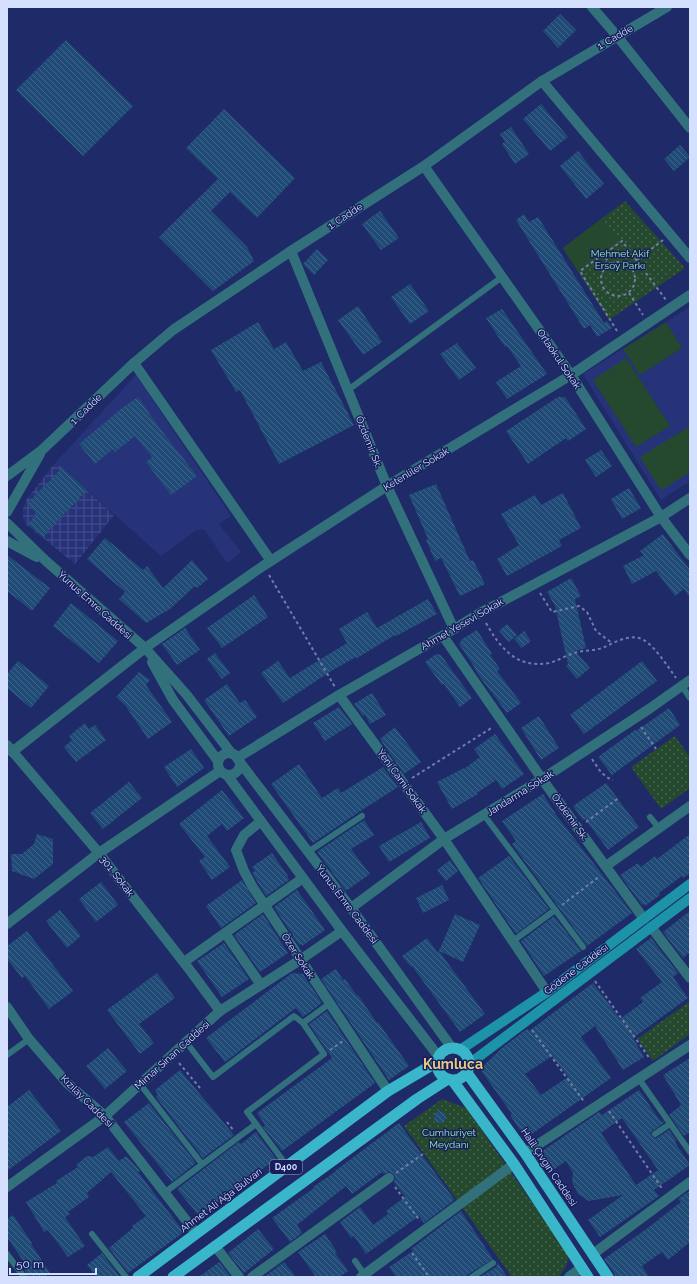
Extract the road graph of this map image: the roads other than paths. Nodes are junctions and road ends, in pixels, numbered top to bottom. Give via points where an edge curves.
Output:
1 (592, 7) edge
2 (667, 7) edge
3 (617, 36) junction
4 (542, 81) junction
5 (690, 128) edge
6 (424, 166) junction
7 (291, 251) junction
8 (690, 258) edge
9 (502, 277) junction
10 (690, 295) edge
11 (134, 363) junction
12 (570, 375) junction
13 (348, 390) junction
14 (42, 450) junction
15 (7, 476) edge
16 (388, 486) junction
17 (690, 498) edge
18 (7, 512) edge
19 (661, 517) junction
20 (7, 522) edge
21 (7, 541) edge
22 (690, 555) edge
23 (46, 561) junction
24 (267, 563) junction
25 (454, 629) junction
26 (443, 636) junction
27 (145, 648) junction
28 (686, 683) edge
29 (339, 695) junction
30 (690, 698) edge
31 (10, 748) edge
32 (236, 757) junction
33 (222, 769) junction
34 (542, 779) junction
35 (690, 806) edge
36 (484, 815) junction
37 (362, 816) dead end
38 (650, 817) dead end
39 (260, 821) junction
40 (659, 828) junction
41 (444, 840) junction
42 (308, 852) junction
43 (99, 853) junction
44 (607, 868) junction
45 (303, 878) junction
46 (690, 884) edge
47 (690, 898) edge
48 (264, 905) junction
49 (351, 908) junction
50 (555, 910) junction
51 (644, 919) junction
52 (7, 922) edge
53 (651, 928) junction
54 (342, 931) junction
55 (224, 933) junction
56 (513, 941) junction
57 (583, 947) dead end
58 (300, 960) junction
59 (184, 962) junction
60 (690, 978) edge
61 (261, 986) junction
62 (547, 992) junction
63 (329, 1004) junction
64 (7, 1007) edge
65 (220, 1012) junction
66 (303, 1023) junction
67 (28, 1039) junction
68 (186, 1042) junction
69 (690, 1045) edge
70 (456, 1049) junction
71 (7, 1055) edge
72 (438, 1060) junction
73 (468, 1069) junction
74 (639, 1079) junction
75 (450, 1080) junction
76 (140, 1084) junction
77 (388, 1091) junction
78 (105, 1116) junction
79 (256, 1124) junction
80 (670, 1124) junction
81 (655, 1134) dead end
82 (690, 1152) edge
83 (525, 1153) junction
84 (202, 1164) junction
85 (514, 1164) junction
86 (287, 1166) junction
87 (388, 1178) road end
88 (690, 1182) edge
89 (7, 1187) edge
90 (164, 1193) junction
91 (196, 1233) junction
92 (92, 1234) dead end
93 (214, 1246) junction
94 (7, 1254) edge
95 (593, 1254) junction
96 (355, 1261) dead end
97 (493, 1262) dead end
98 (585, 1272) edge
99 (362, 1276) edge
100 (24, 1277) edge
101 (126, 1277) edge
102 (138, 1277) edge
103 (173, 1277) edge
104 (239, 1277) edge
105 (252, 1277) edge
106 (472, 1277) edge
107 (569, 1277) edge
108 (608, 1277) edge

1 - 3 street
2 - 3 street, 1. Cadde
3 - 4 street, 1. Cadde
3 - 5 street
4 - 6 street, 1. Cadde
4 - 8 street
6 - 7 street, 1. Cadde
6 - 9 street, Ortaokul Sokak
7 - 11 street, 1. Cadde via 173,330
7 - 13 street, Özdemir Sk.
9 - 12 street, Ortaokul Sokak
9 - 13 lane
10 - 12 street, Ketenliler Sokak
11 - 14 street, 1. Cadde
11 - 24 street
12 - 16 street, Ketenliler Sokak
12 - 19 street, Ortaokul Sokak
13 - 16 street, Özdemir Sk.
14 - 15 street, 1. Cadde
14 - 18 street, 1. Cadde
16 - 24 street, Ketenliler Sokak
16 - 25 street, Özdemir Sk.
17 - 19 street, Ahmet Yesevi Sokak
19 - 22 street, Ortaokul Sokak
19 - 25 street, Ahmet Yesevi Sokak
20 - 23 street, Yunus Emre Caddesi
21 - 23 street, Yunus Emre Caddesi
23 - 27 street, Yunus Emre Caddesi
24 - 27 street, Ketenliler Sokak
25 - 26 street, Ahmet Yesevi Sokak
26 - 29 street, Ahmet Yesevi Sokak
26 - 34 street, Özdemir Sk.
27 - 31 street, Ketenliler Sokak
27 - 32 street, Yunus Emre Caddesi
27 - 33 street, Yunus Emre Caddesi via 173,700
28 - 30 lane
28 - 34 street, Jandarma Sokak
29 - 32 street, Ahmet Yesevi Sokak
29 - 41 street, Yeni Cami Sokak
31 - 43 street, 301. Sokak
32 - 33 street via 225,754 222,756
32 - 33 street via 239,768 237,771 230,775
32 - 42 street, Yunus Emre Caddesi
33 - 39 street, Yunus Emre Caddesi
33 - 43 street
34 - 36 street, Jandarma Sokak
34 - 44 street, Özdemir Sk.
35 - 40 street
36 - 41 street, Jandarma Sokak
36 - 50 lane
37 - 42 lane
38 - 40 lane
39 - 45 street, Yunus Emre Caddesi
39 - 48 street, Özer Sokak via 244,836 236,850 244,871
40 - 44 street
41 - 49 street, Jandarma Sokak
41 - 56 street, Yeni Cami Sokak
42 - 49 street, Yunus Emre Caddesi
43 - 52 street
43 - 59 street, 301. Sokak
44 - 51 street, Özdemir Sk.
45 - 48 street
45 - 54 street, Yunus Emre Caddesi
46 - 51 main road, Gödene Caddesi
47 - 53 main road, Gödene Caddesi
48 - 55 street
48 - 58 street, Özer Sokak
49 - 70 street, Yunus Emre Caddesi
50 - 56 lane
50 - 57 lane
51 - 62 main road, Gödene Caddesi
53 - 60 street
53 - 73 main road, Gödene Caddesi
54 - 58 street, Mimar Sinan Caddesi
54 - 72 street, Yunus Emre Caddesi
55 - 59 street
55 - 61 street
56 - 62 street, Yeni Cami Sokak
58 - 61 street, Mimar Sinan Caddesi
58 - 63 street, Özer Sokak
59 - 65 street, 301. Sokak
61 - 65 street, Mimar Sinan Caddesi
62 - 70 main road, Gödene Caddesi
63 - 66 lane
63 - 77 street, Özer Sokak
64 - 67 street, Kızılay Caddesi
65 - 68 street, Mimar Sinan Caddesi
66 - 68 lane via 294,1016 212,1076
66 - 79 lane via 324,1054 246,1110
67 - 71 lane
67 - 78 street, Kızılay Caddesi via 67,1084
68 - 76 street, Mimar Sinan Caddesi
69 - 74 street
70 - 72 highway via 446,1050
70 - 73 highway via 466,1055
72 - 75 highway via 440,1073
72 - 77 highway, Ahmet Ali Ağa Bulvarı / D400
73 - 75 highway via 458,1080
73 - 83 highway, Halil Çıvgın Caddesi
74 - 80 lane
74 - 83 street
75 - 85 highway
75 - 93 highway, D400 via 417,1099
76 - 78 street, Mimar Sinan Caddesi
76 - 84 lane
77 - 86 highway, Ahmet Ali Ağa Bulvarı / D400
78 - 89 street, Mimar Sinan Caddesi
78 - 90 street, Kızılay Caddesi
79 - 84 lane
79 - 86 lane
80 - 81 lane
80 - 82 lane
83 - 95 highway, Halil Çıvgın Caddesi
84 - 90 lane
85 - 98 highway
85 - 99 street
86 - 91 highway, Ahmet Ali Ağa Bulvarı / D400
87 - 105 street
88 - 95 street
90 - 91 street, Kızılay Caddesi
91 - 102 highway, Ahmet Ali Ağa Bulvarı / D400
92 - 101 lane
93 - 103 highway, D400
93 - 104 street
94 - 100 lane
95 - 108 highway, Halil Çıvgın Caddesi
96 - 99 lane
97 - 106 lane
98 - 107 street

